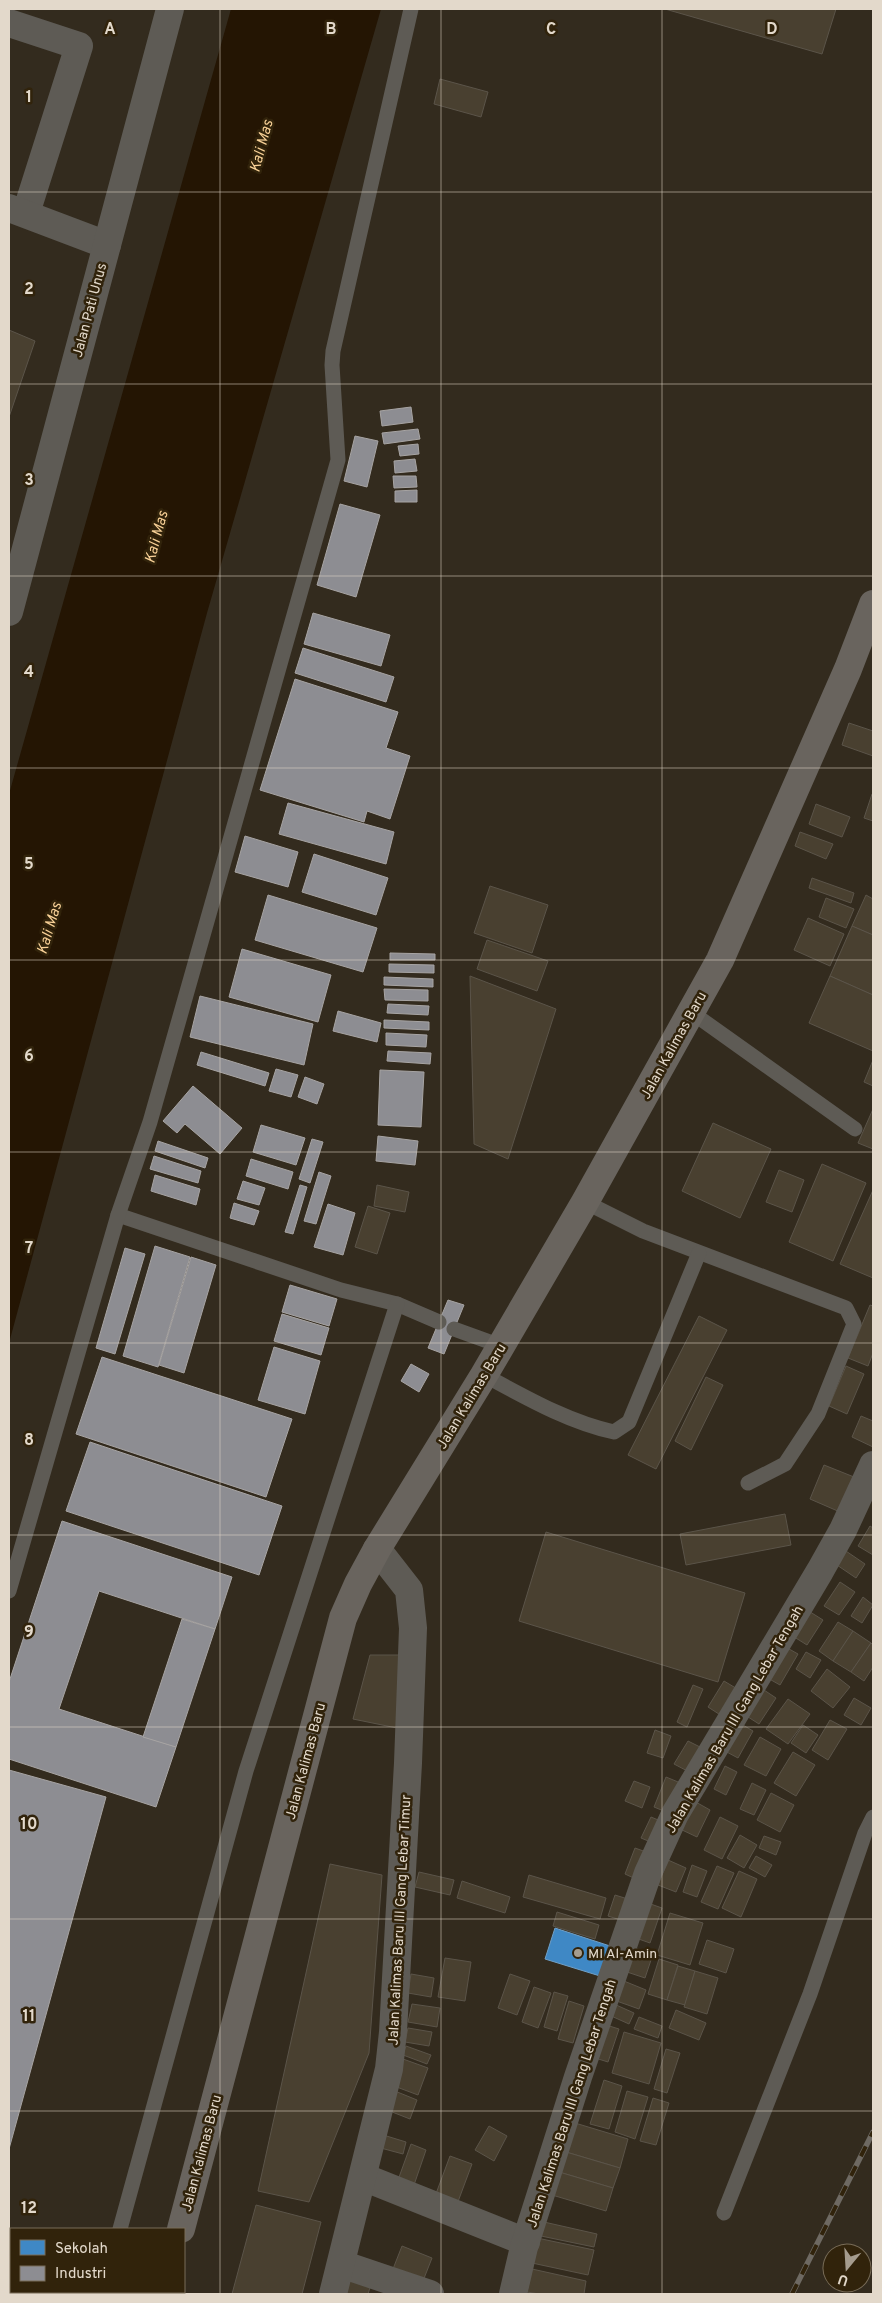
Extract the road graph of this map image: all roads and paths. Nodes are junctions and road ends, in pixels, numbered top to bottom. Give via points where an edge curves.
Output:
1 (170, 9) edge
2 (411, 9) edge
3 (9, 22) edge
4 (17, 211) edge
5 (107, 245) junction
6 (873, 604) edge
7 (9, 612) edge
8 (691, 1012) junction
9 (855, 1129) dead end
10 (585, 1202) junction
11 (118, 1215) junction
12 (699, 1253) junction
13 (397, 1304) junction
14 (439, 1322) dead end
15 (454, 1329) dead end
16 (501, 1346) junction
17 (484, 1375) junction
18 (873, 1465) edge
19 (748, 1483) dead end
20 (377, 1549) junction
21 (9, 1591) edge
22 (873, 1817) edge
23 (363, 2177) junction
24 (724, 2213) dead end
25 (120, 2228) edge
26 (181, 2228) edge
27 (526, 2242) junction
28 (340, 2264) junction
29 (333, 2294) edge
30 (430, 2294) edge
31 (513, 2294) edge

1 - 5 street, Jalan Pati Unus
2 - 11 lane via 333,351 338,460 150,1122
3 - 4 street via 79,46
4 - 5 street
5 - 7 street, Jalan Pati Unus
6 - 8 street, Jalan Kalimas Baru via 735,928
8 - 9 lane
8 - 10 street, Jalan Kalimas Baru
10 - 12 lane via 643,1231
10 - 16 street, Jalan Kalimas Baru
11 - 13 lane via 341,1290
11 - 21 lane
12 - 17 lane via 629,1422 614,1432 534,1402
12 - 19 lane via 846,1308 854,1324 818,1414 784,1464
13 - 14 lane
13 - 25 lane via 246,1771
15 - 16 lane
16 - 17 street, Jalan Kalimas Baru
17 - 20 street, Jalan Kalimas Baru
18 - 27 street, Jalan Kalimas Baru III Gang Lebar Tengah via 843,1530 675,1814 648,1872 578,2076
20 - 23 street, Jalan Kalimas Baru III Gang Lebar Timur via 409,1590 414,1628 392,2050
20 - 26 street, Jalan Kalimas Baru via 343,1618
22 - 24 lane via 810,1994
23 - 27 street
23 - 28 street, Jalan Kalimas Baru III Gang Lebar Timur
27 - 31 street, Jalan Kalimas Baru III Gang Lebar Tengah
28 - 29 street, Jalan Kalimas Baru III Gang Lebar Timur
28 - 30 street

